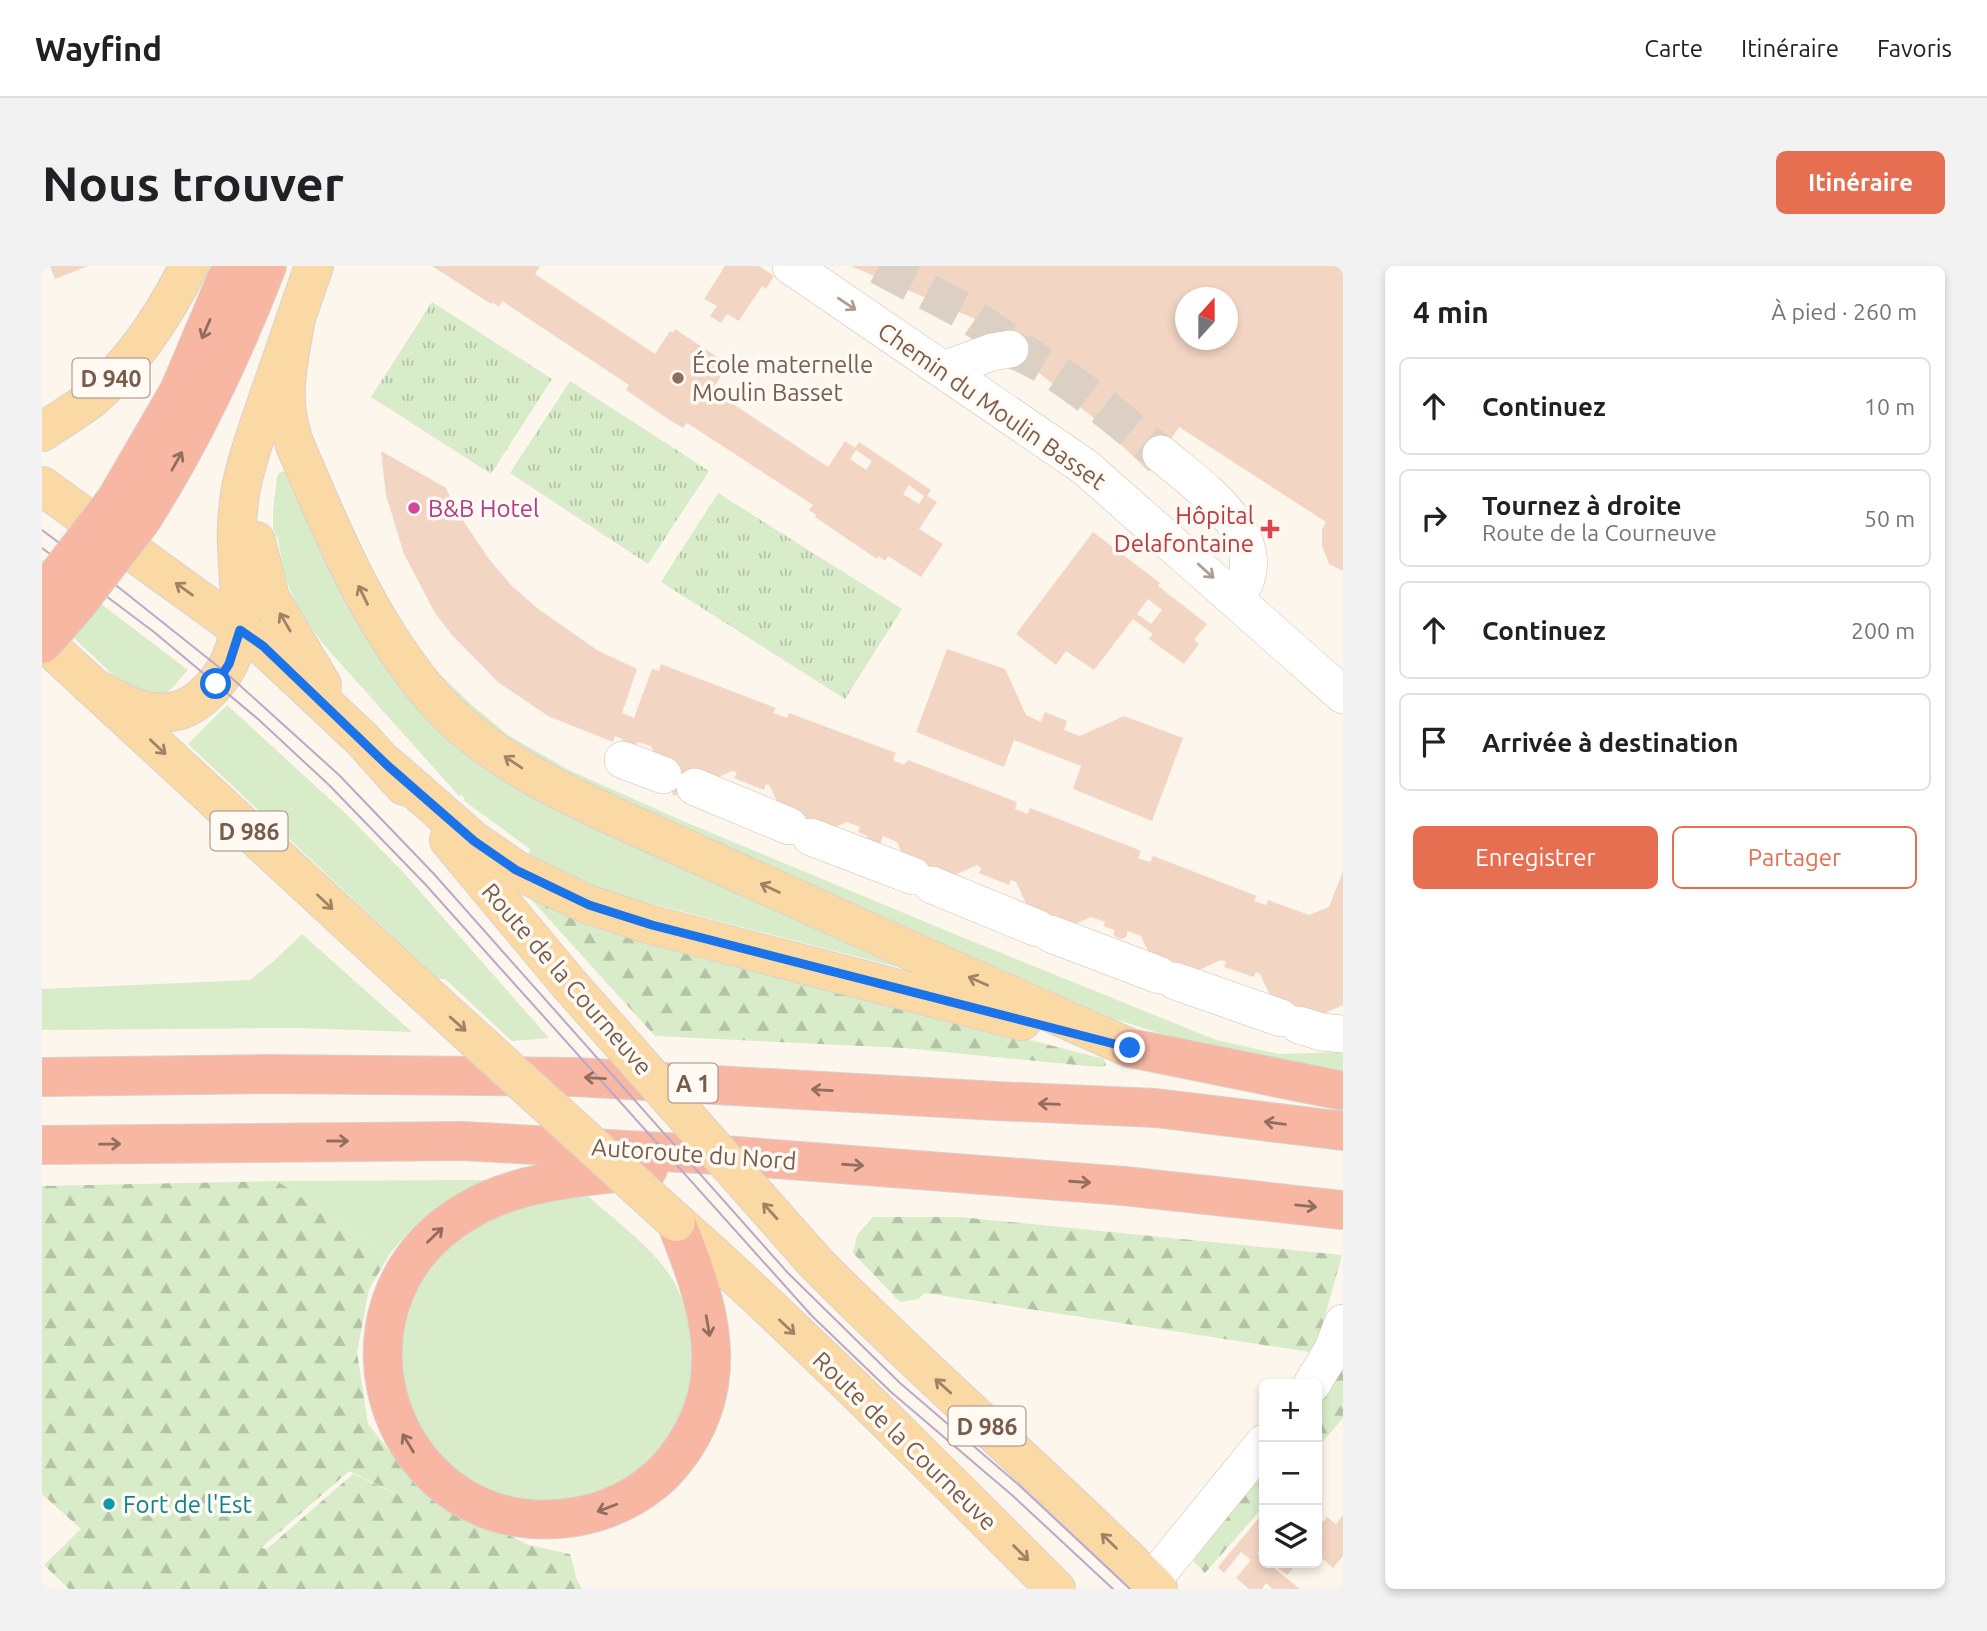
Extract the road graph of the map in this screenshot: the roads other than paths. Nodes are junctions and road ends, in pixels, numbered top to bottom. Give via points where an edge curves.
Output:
1 (189, 266) edge
2 (232, 266) edge
3 (267, 266) edge
4 (314, 266) edge
5 (791, 266) edge
6 (296, 318) junction
7 (1010, 349) tunnel mouth
8 (943, 370) junction
9 (42, 432) edge
10 (1161, 454) tunnel mouth
11 (247, 462) junction
12 (42, 486) edge
13 (129, 510) junction
14 (42, 596) edge
15 (1236, 598) junction
16 (240, 630) junction
17 (42, 642) edge
18 (90, 685) junction
19 (1343, 695) edge
20 (375, 753) junction
21 (623, 760) dead end
22 (1343, 1034) edge
23 (1130, 1048) junction
24 (42, 1077) edge
25 (1343, 1091) edge
26 (1343, 1132) edge
27 (42, 1144) edge
28 (736, 1156) junction
29 (1343, 1210) edge
30 (676, 1222) joint
31 (706, 1261) junction
32 (1343, 1323) edge
33 (1315, 1379) edge
34 (1259, 1449) edge
35 (1153, 1587) edge
36 (1056, 1589) edge

1 - 9 main road, D 940 via 167,310 135,355 90,399
2 -> 13 highway
13 -> 3 highway via 169,475 212,393
4 - 6 main road
5 -> 8 street, Chemin du Moulin Basset
6 - 11 main road
23 -> 6 main road via 572,796 524,770 440,705 367,604 287,424 284,397
7 - 8 street
8 -> 15 street, Chemin du Moulin Basset via 1085,467
10 - 15 street via 1237,525 1248,547 1249,566 1245,586
11 - 16 main road via 237,545
20 -> 11 main road via 330,696 270,598 251,514
16 -> 12 main road, Route de la Courneuve / D 986
13 - 14 highway, bridge
13 - 17 highway, bridge via 102,574
15 - 19 street, Chemin du Moulin Basset
16 - 18 main road via 225,673 186,708 149,714
16 - 20 main road, Route de la Courneuve / D 986 via 263,646
17 - 18 main road, D 986
18 -> 30 main road, D 986, bridge
20 - 23 main road via 495,856 589,905
35 -> 20 main road, Route de la Courneuve / D 986, bridge via 1052,1485 884,1333 815,1262 569,984
21 - 22 street via 1167,978 1322,1032
23 - 25 highway
26 -> 24 highway, A 1 via 1156,1108 575,1077
27 -> 28 highway, Autoroute du Nord via 462,1141
28 -> 29 highway, Autoroute du Nord via 1124,1186
31 -> 28 highway via 700,1283 712,1348 709,1391 683,1449 652,1484 591,1514 541,1520 514,1517 456,1493 406,1442 386,1388 382,1360 385,1328 405,1271 434,1235 470,1209 511,1191
30 - 31 highway
31 -> 36 main road, Route de la Courneuve / D 986 via 918,1450
32 - 33 street
34 - 35 street

